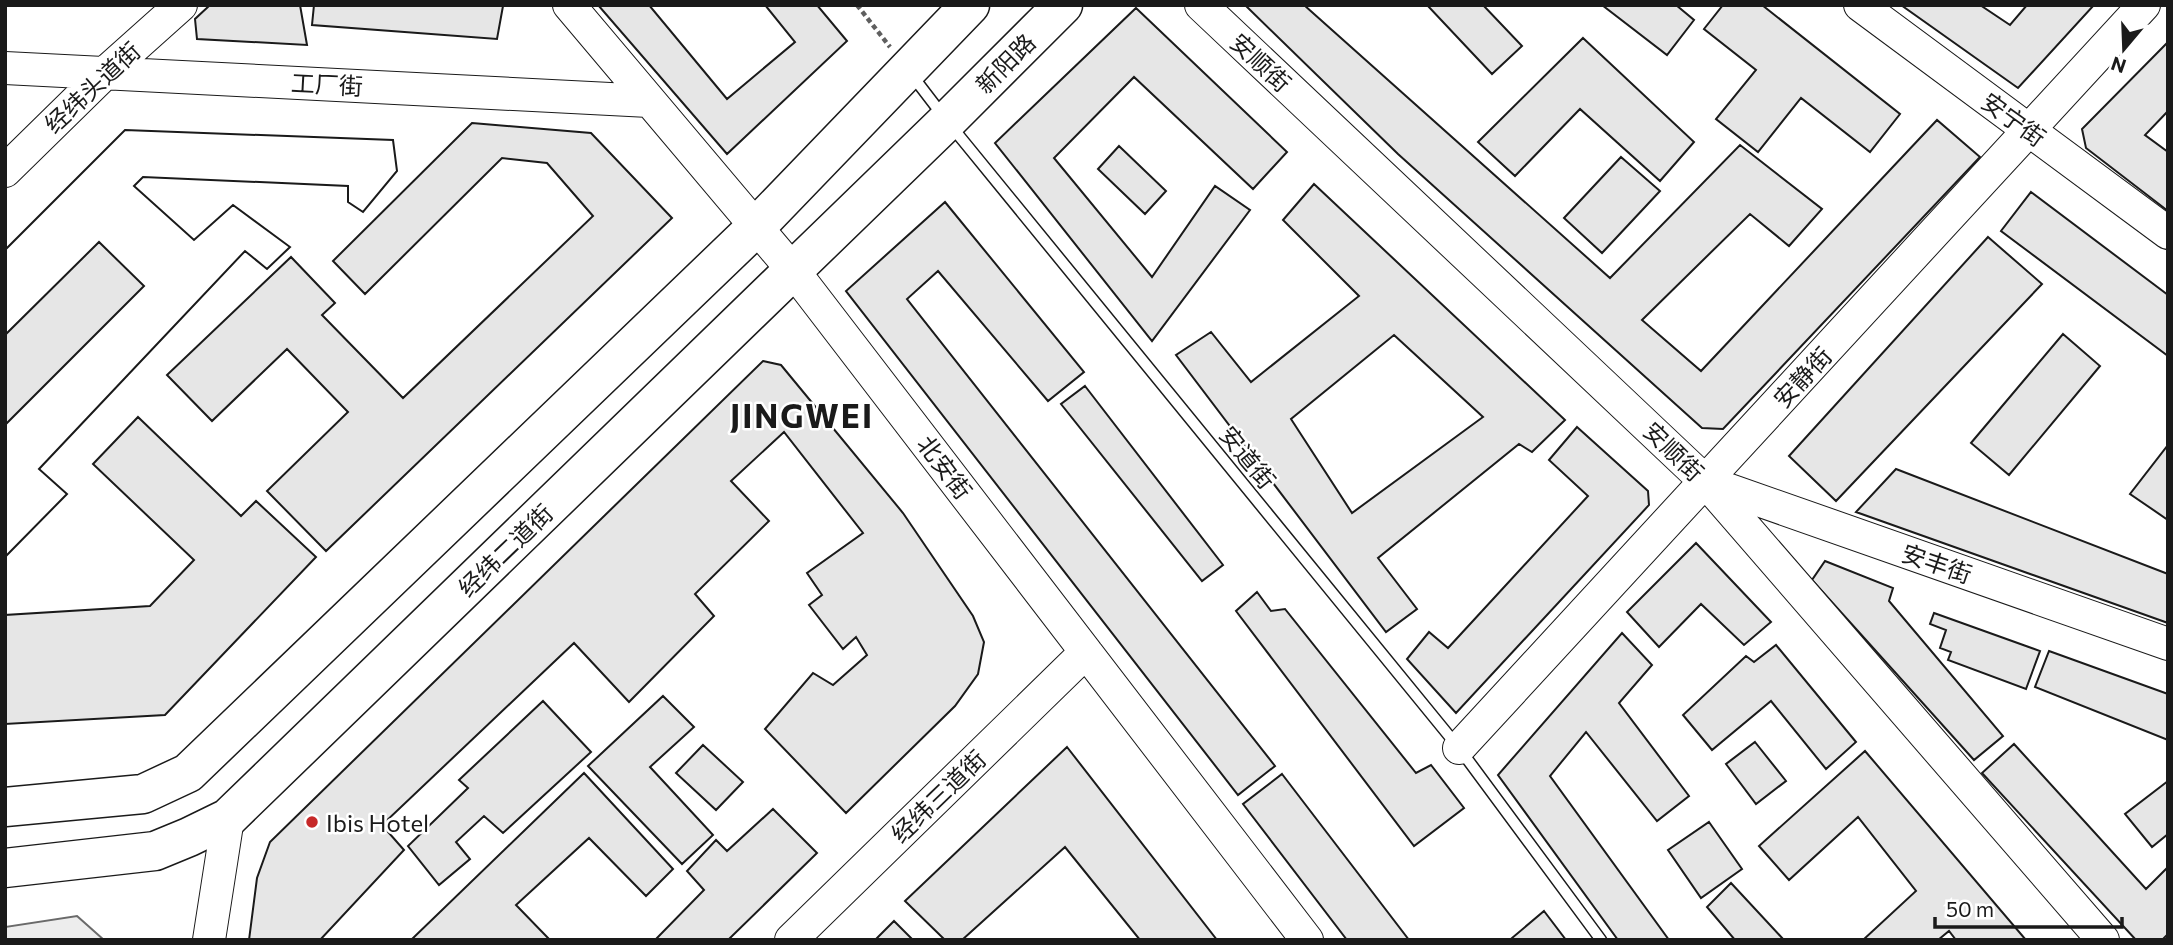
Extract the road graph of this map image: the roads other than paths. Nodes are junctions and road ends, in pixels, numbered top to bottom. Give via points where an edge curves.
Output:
1 (181, 5) edge
2 (569, 5) edge
3 (970, 5) edge
4 (1063, 5) edge
5 (1200, 5) edge
6 (1860, 5) edge
7 (2144, 5) edge
8 (5, 68) edge
9 (908, 70) junction
10 (105, 73) junction
11 (649, 101) junction
12 (947, 121) junction
13 (2029, 130) junction
14 (5, 171) edge
15 (756, 227) junction
16 (2168, 233) edge
17 (793, 271) junction
18 (1706, 482) junction
19 (2168, 644) edge
20 (1086, 652) junction
21 (1459, 748) junction
22 (5, 807) edge
23 (228, 818) junction
24 (5, 868) edge
25 (209, 940) edge
26 (790, 940) edge
27 (1307, 940) edge
28 (1601, 940) edge
29 (2103, 940) edge

1 - 10 street, 经纬头道街
2 - 11 street, 北安街
3 - 9 highway
4 - 12 highway, 新阳路
5 - 18 street, 安顺街
6 - 13 street, 安宁街
7 - 13 street, 安静街
8 - 10 street, 工厂街
9 - 12 lane, 安道街
9 - 15 highway
10 - 11 street, 工厂街
10 - 14 street, 经纬头道街
11 - 15 street, 北安街
12 - 17 highway, 经纬二道街
12 - 21 lane, 安道街
13 - 16 street, 安宁街
13 - 18 street, 安静街
15 - 17 street, 北安街
15 - 22 highway via 188,773 144,794
17 - 20 street, 北安街
17 - 23 highway, 经纬二道街
18 - 19 street, 安丰街
18 - 21 street, 安静街
18 - 29 street, 安顺街
20 - 26 street, 经纬三道街
20 - 27 street, 北安街
21 - 28 lane, 安道街
23 - 24 highway, 经纬二道街 via 155,851
23 - 25 street

